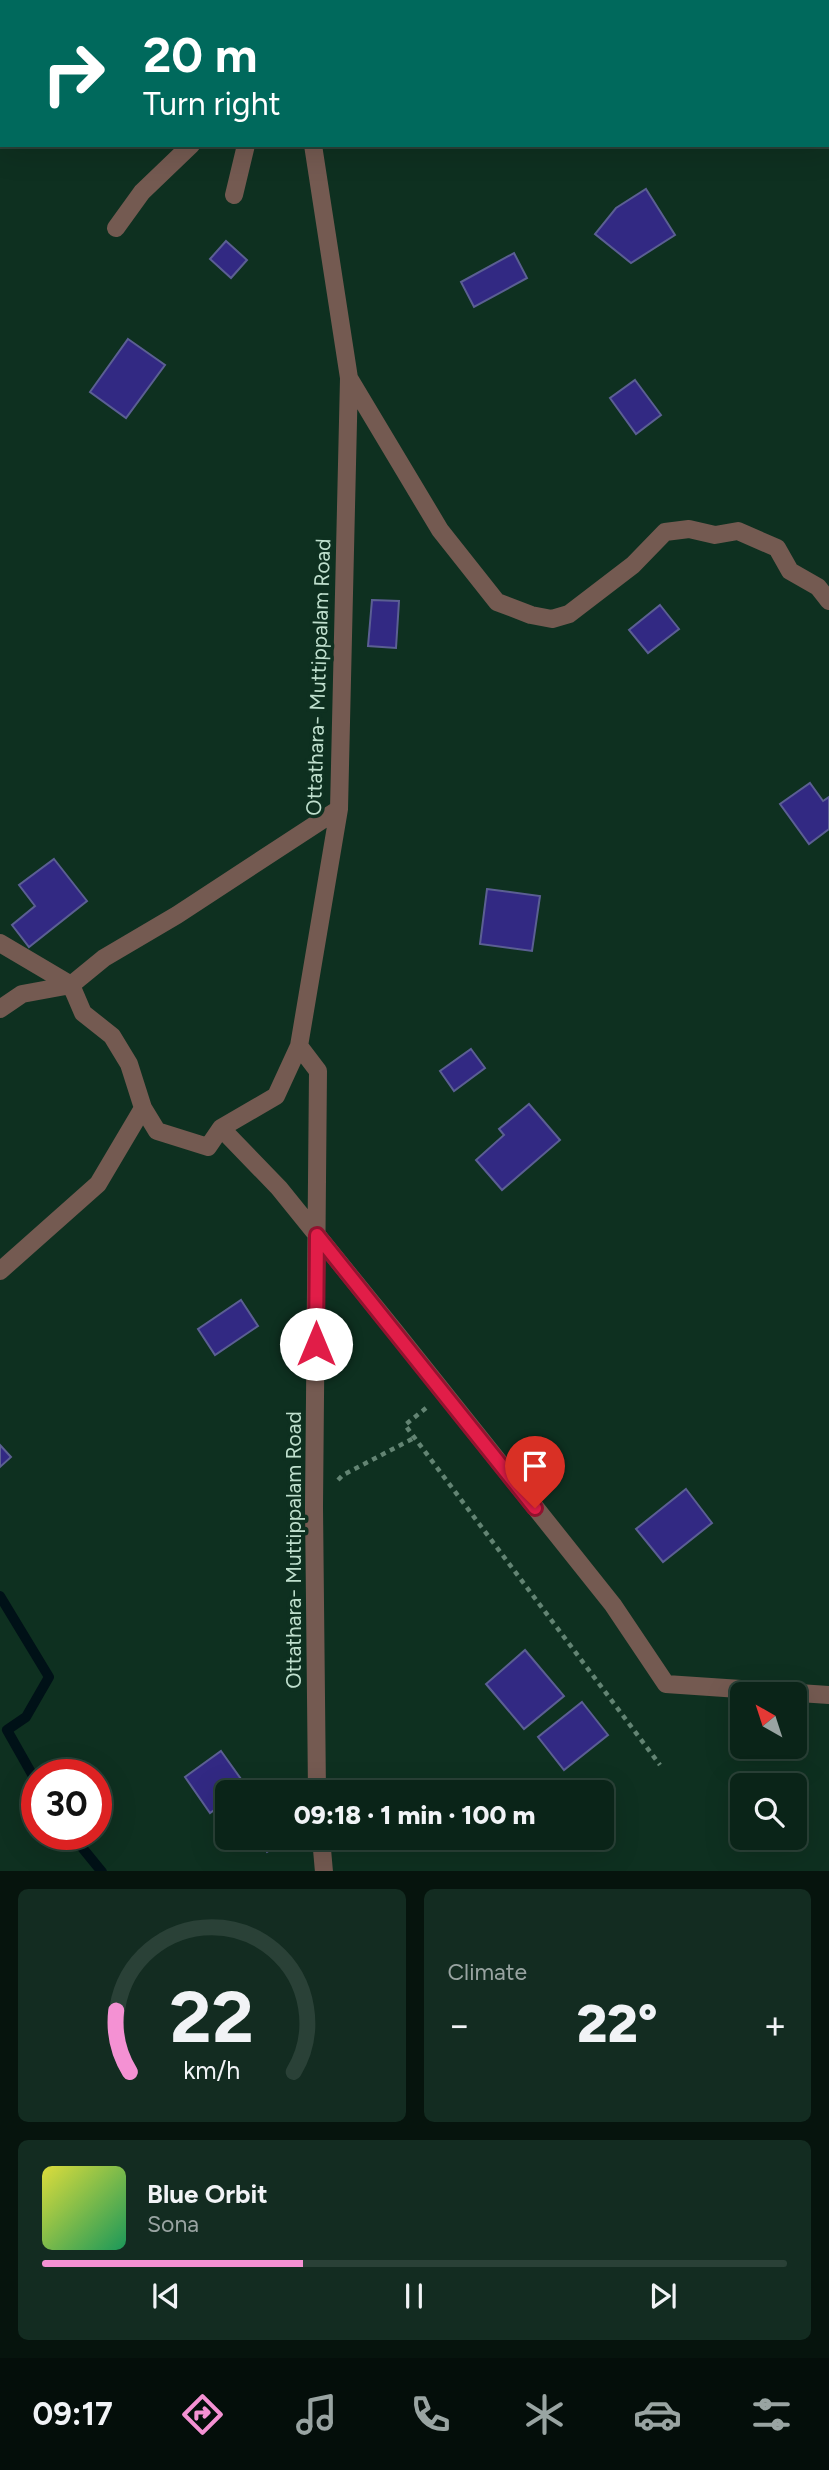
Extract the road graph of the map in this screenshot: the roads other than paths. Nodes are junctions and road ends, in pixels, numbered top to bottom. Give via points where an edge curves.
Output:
1 (189, 147) edge
2 (246, 147) edge
3 (313, 147) edge
4 (234, 195) dead end
5 (116, 228) dead end
6 (349, 378) junction
7 (829, 601) edge
8 (339, 809) junction
9 (0, 943) edge
10 (71, 985) junction
11 (0, 1009) edge
12 (299, 1046) junction
13 (143, 1108) junction
14 (221, 1128) junction
15 (317, 1235) junction
16 (0, 1271) edge
17 (829, 1695) edge
18 (317, 1780) edge
19 (322, 1850) edge
20 (324, 1871) edge

1 - 5 street via 142,192
2 - 4 street
3 - 6 street, Ottathara- Muttippalam Road
6 - 7 street via 440,530 497,602 552,619 569,614 633,565 665,532 689,529 715,535 738,531 777,548 790,571 818,587
6 - 8 street, Ottathara- Muttippalam Road
8 - 10 street via 104,958
8 - 12 street, Ottathara- Muttippalam Road
9 - 10 street
10 - 11 street via 22,993
10 - 13 street via 83,1013 113,1036 129,1064
12 - 14 street via 276,1096
12 - 15 street, Ottathara- Muttippalam Road via 318,1071
13 - 14 street via 157,1131 208,1147
13 - 16 street via 98,1184
14 - 15 street
15 - 17 street via 613,1605 666,1684
15 - 18 street, Ottathara- Muttippalam Road
19 - 20 street

